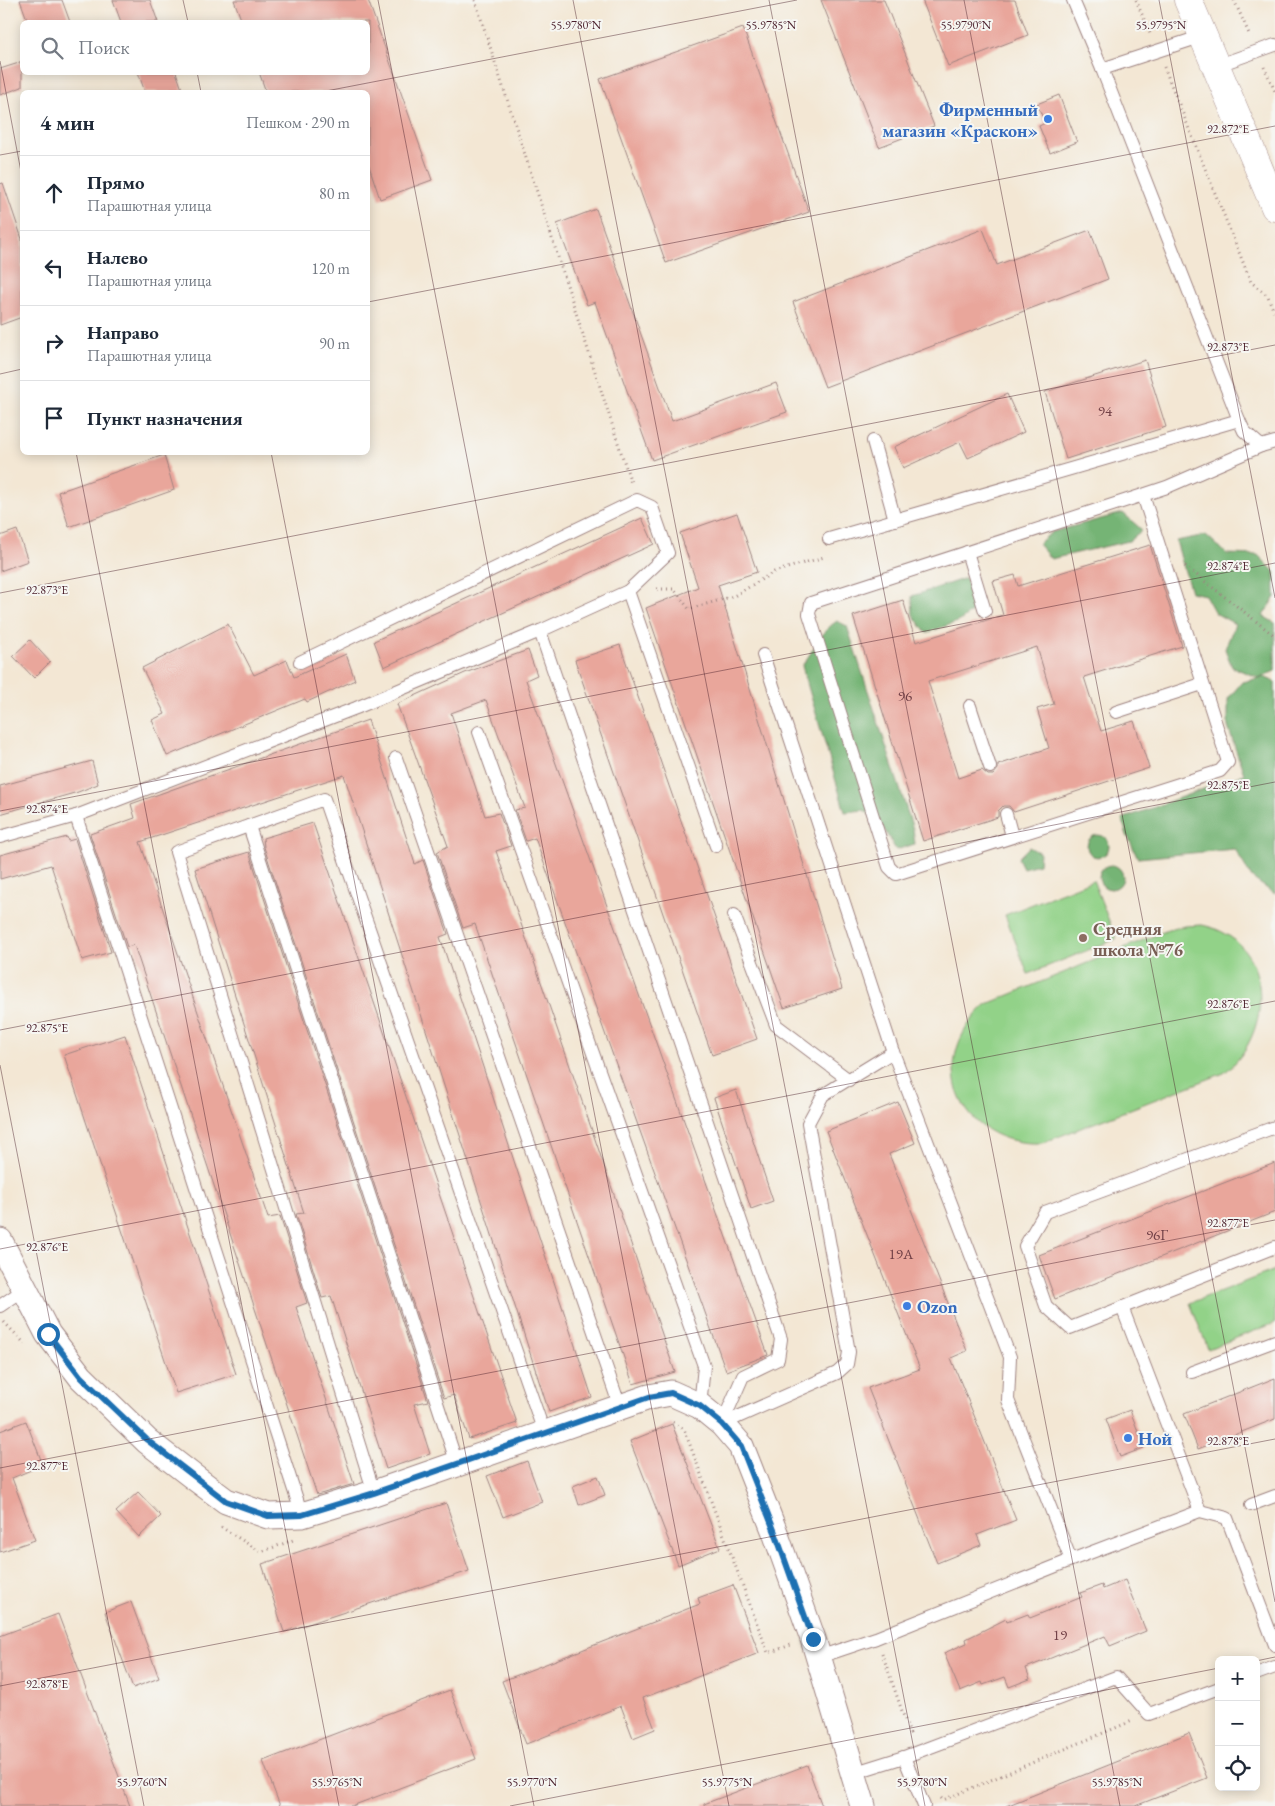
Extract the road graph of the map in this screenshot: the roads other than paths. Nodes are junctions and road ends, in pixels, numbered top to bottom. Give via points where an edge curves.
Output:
1 (1073, 0) edge
2 (1188, 0) edge
3 (1203, 36) junction
4 (1275, 45) edge
5 (1216, 66) junction
6 (1102, 69) junction
7 (1275, 207) edge
8 (1239, 420) junction
9 (873, 441) dead end
10 (1275, 442) edge
11 (1261, 446) junction
12 (1143, 494) junction
13 (895, 520) junction
14 (829, 539) dead end
15 (967, 552) junction
16 (628, 591) junction
17 (985, 611) dead end
18 (540, 632) junction
19 (763, 655) dead end
20 (300, 662) dead end
21 (1202, 684) junction
22 (970, 706) dead end
23 (1116, 712) dead end
24 (479, 732) dead end
25 (396, 758) dead end
26 (990, 767) dead end
27 (1006, 814) dead end
28 (76, 816) junction
29 (248, 826) junction
30 (1012, 836) junction
31 (0, 837) edge
32 (716, 846) dead end
33 (734, 915) dead end
34 (893, 1052) junction
35 (849, 1080) junction
36 (1275, 1127) edge
37 (0, 1241) edge
38 (1275, 1247) edge
39 (24, 1289) junction
40 (0, 1306) edge
41 (1122, 1307) junction
42 (1275, 1341) edge
43 (1192, 1372) dead end
44 (700, 1406) junction
45 (620, 1407) junction
46 (722, 1424) junction
47 (545, 1435) junction
48 (457, 1464) junction
49 (374, 1493) junction
50 (1275, 1496) edge
51 (1251, 1505) dead end
52 (1200, 1511) junction
53 (302, 1515) junction
54 (1070, 1560) junction
55 (1275, 1646) edge
56 (819, 1657) junction
57 (1275, 1667) edge
58 (1260, 1673) edge
59 (1215, 1689) edge
60 (904, 1757) junction
61 (853, 1773) junction
62 (863, 1806) edge
63 (924, 1806) edge

1 - 6 lane
2 - 3 main road
3 - 5 main road
3 - 6 lane
4 - 5 lane
5 - 7 main road
6 - 8 lane
8 - 11 lane via 1244,431
8 - 13 lane
9 - 13 lane
10 - 11 lane
11 - 12 lane via 1167,487
12 - 15 lane
12 - 21 lane
13 - 14 lane
15 - 17 lane
15 - 30 lane via 811,603 809,614 889,867 896,874
16 - 18 lane
16 - 20 lane via 668,553 652,507 637,500
16 - 32 lane
18 - 28 lane via 356,708
18 - 46 lane via 781,1339 778,1359 742,1376
19 - 34 lane
21 - 23 lane
21 - 30 lane via 1228,762 1220,771
22 - 26 lane
24 - 44 lane via 704,1366
25 - 45 lane
27 - 30 lane
28 - 31 lane
28 - 53 lane
29 - 47 lane via 324,799
29 - 48 lane
29 - 49 lane via 176,852
33 - 35 lane via 776,1025
34 - 35 lane
34 - 54 lane via 1010,1357 1008,1400
35 - 46 lane via 823,1096 808,1123 849,1352 847,1364 837,1373
36 - 41 lane via 1045,1212 1025,1246 1046,1306 1070,1328
37 - 39 street
38 - 41 lane
39 - 40 lane
39 - 53 street via 48,1334 81,1377 147,1440 226,1501 268,1516
41 - 52 lane
42 - 43 lane
44 - 45 street via 671,1393
44 - 46 street
45 - 47 street
46 - 56 street via 741,1446
47 - 48 street
48 - 49 street
49 - 53 street
50 - 51 lane
52 - 54 lane
52 - 55 lane via 1227,1518
54 - 56 lane via 876,1638
56 - 61 street
57 - 58 lane
59 - 60 lane via 1149,1714 1116,1677
60 - 61 lane
60 - 63 lane
61 - 62 street

